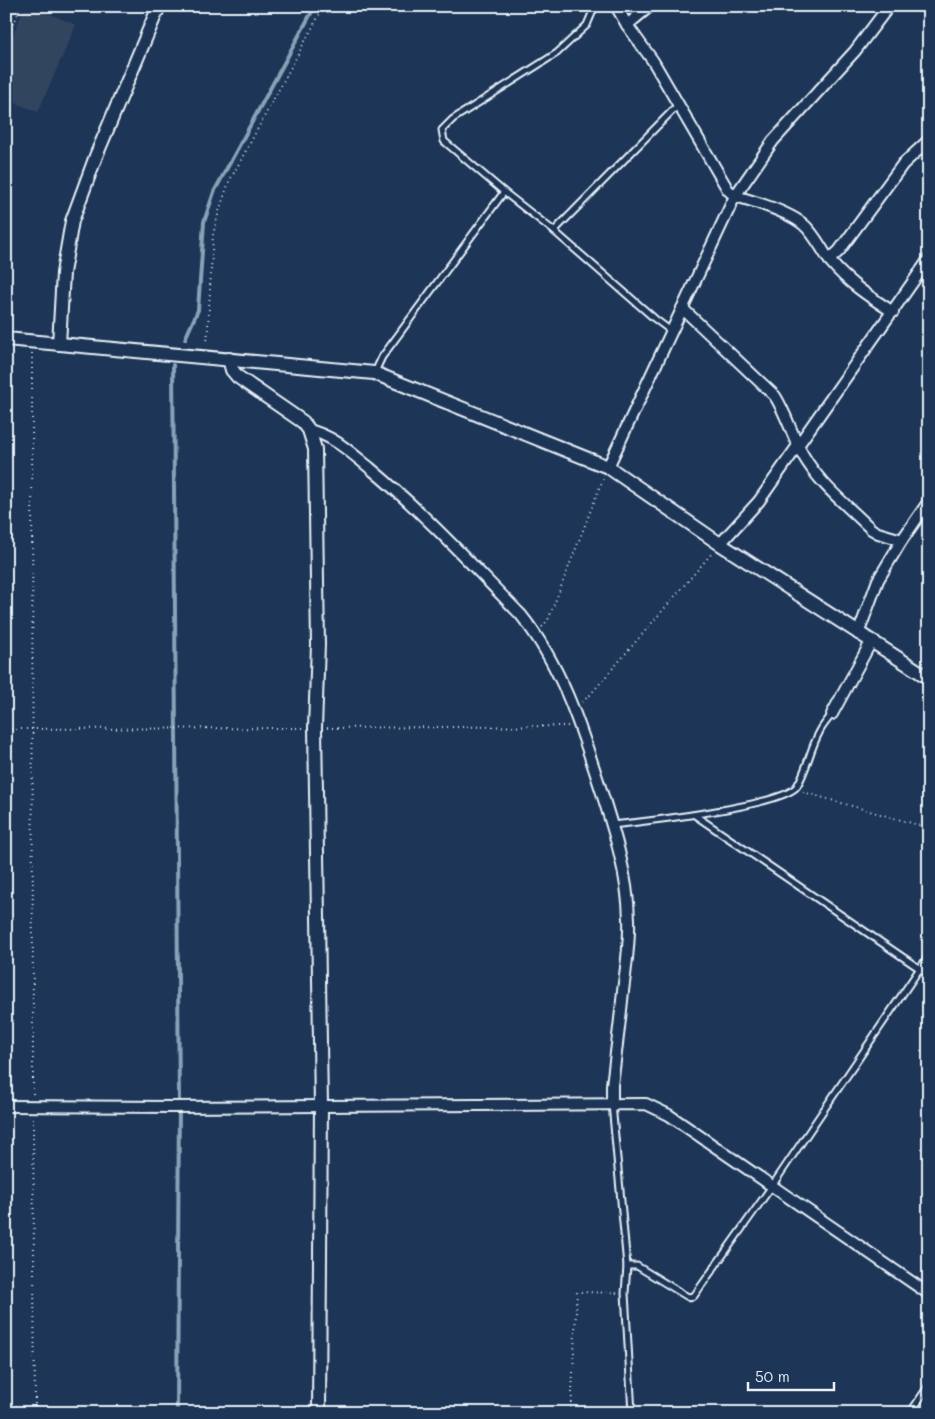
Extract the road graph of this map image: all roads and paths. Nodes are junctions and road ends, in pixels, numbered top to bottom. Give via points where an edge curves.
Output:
1 (21, 6) edge
2 (159, 6) edge
3 (324, 6) edge
4 (595, 6) edge
5 (616, 6) edge
6 (650, 6) edge
7 (889, 6) edge
8 (627, 25) junction
9 (6, 43) edge
10 (680, 104) junction
11 (929, 140) edge
12 (504, 192) junction
13 (735, 196) junction
14 (554, 231) junction
15 (829, 260) junction
16 (929, 260) edge
17 (925, 272) edge
18 (682, 308) junction
19 (893, 312) junction
20 (671, 331) junction
21 (6, 339) edge
22 (32, 342) junction
23 (59, 344) junction
24 (206, 357) junction
25 (229, 359) junction
26 (374, 373) junction
27 (309, 430) junction
28 (798, 445) junction
29 (608, 467) junction
30 (929, 501) edge
31 (902, 540) junction
32 (720, 544) junction
33 (536, 634) junction
34 (858, 634) junction
35 (871, 642) junction
36 (929, 678) edge
37 (574, 709) junction
38 (832, 714) joint
39 (580, 725) junction
40 (314, 728) junction
41 (6, 729) edge
42 (33, 729) junction
43 (793, 789) junction
44 (696, 816) junction
45 (612, 825) junction
46 (929, 828) edge
47 (929, 955) edge
48 (920, 968) junction
49 (929, 975) edge
50 (612, 1103) junction
51 (321, 1105) junction
52 (6, 1106) edge
53 (33, 1106) junction
54 (772, 1186) junction
55 (627, 1266) junction
56 (626, 1293) junction
57 (929, 1294) edge
58 (929, 1385) edge
59 (35, 1413) edge
60 (320, 1413) edge
61 (571, 1413) edge
62 (632, 1413) edge
63 (910, 1413) edge

1 - 9 path
2 - 23 street via 72,221 63,273
3 - 24 path via 223,197 213,235
4 - 12 lane via 587,25 557,53 442,130 444,141
5 - 8 street
6 - 8 street
7 - 13 street via 855,52 773,141
8 - 10 street
10 - 13 street via 728,190
10 - 14 lane
11 - 15 street via 903,164
12 - 14 lane
12 - 26 lane via 382,357
13 - 15 street via 802,223
13 - 18 street
14 - 20 lane
15 - 19 street via 855,287
16 - 17 street
17 - 19 street
18 - 20 street
18 - 28 street via 775,396
19 - 28 street
20 - 29 street
21 - 22 street
22 - 23 street
22 - 42 path
23 - 24 street
24 - 25 street
25 - 26 street
25 - 27 street via 238,377 303,422
26 - 29 street
27 - 33 street via 341,444 391,486 521,615
27 - 40 street via 315,449 318,644
28 - 31 street via 828,489 871,529
28 - 32 street via 759,501
29 - 32 street
29 - 33 path via 548,620
30 - 31 street
31 - 34 street via 878,580
32 - 34 street
32 - 37 path via 590,695
33 - 37 street
34 - 35 street
35 - 36 street
35 - 38 street
37 - 39 street
38 - 43 lane via 819,732
39 - 40 path
39 - 45 street
40 - 42 path
40 - 51 street
41 - 42 path
42 - 53 path
43 - 44 lane via 771,800
43 - 46 path
44 - 45 lane
44 - 48 lane
45 - 50 street via 624,875 629,918
47 - 48 lane
48 - 49 lane
48 - 54 lane
50 - 51 street
50 - 54 street via 646,1104 663,1112
50 - 55 lane
51 - 53 street
51 - 60 street
52 - 53 street
53 - 59 path
54 - 55 lane via 694,1296 688,1297 637,1266
54 - 57 street
55 - 56 lane
56 - 61 path via 577,1292
56 - 62 lane
58 - 63 lane

